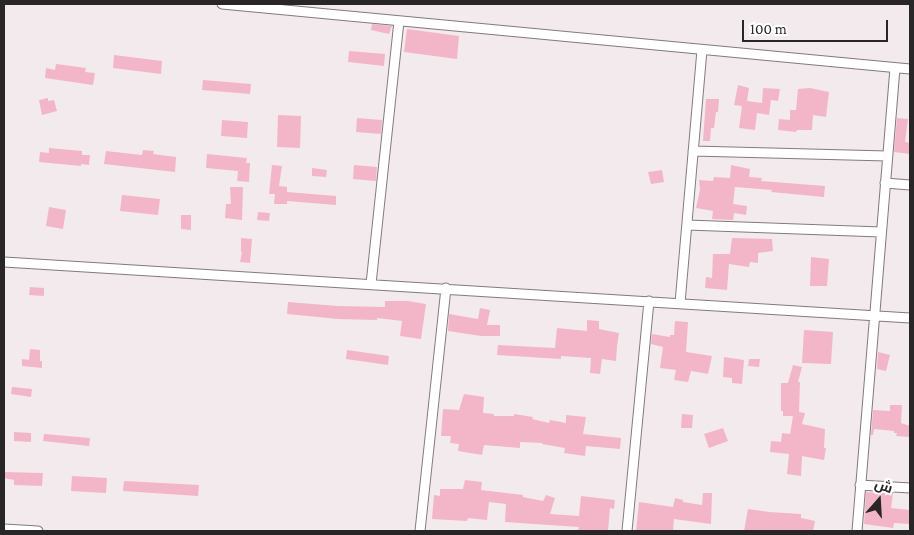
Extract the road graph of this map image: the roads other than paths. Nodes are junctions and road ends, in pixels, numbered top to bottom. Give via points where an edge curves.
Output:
1 (222, 4) edge
2 (291, 7) edge
3 (400, 21) junction
4 (702, 50) junction
5 (895, 68) junction
6 (910, 69) edge
7 (693, 152) junction
8 (887, 156) junction
9 (885, 183) junction
10 (910, 185) edge
11 (687, 225) junction
12 (881, 232) junction
13 (4, 262) edge
14 (371, 284) junction
15 (446, 288) junction
16 (649, 301) junction
17 (680, 303) junction
18 (874, 314) junction
19 (910, 318) edge
20 (860, 485) junction
21 (910, 488) edge
22 (4, 529) edge
23 (38, 531) edge
24 (420, 531) edge
25 (627, 531) edge
26 (857, 531) edge

1 - 2 street
2 - 3 street
3 - 4 street
3 - 14 street
4 - 5 street
4 - 7 street
5 - 6 street
5 - 8 street
7 - 8 street
7 - 11 street
8 - 9 street
9 - 10 street
9 - 12 street
11 - 12 street
11 - 17 street
12 - 18 street
13 - 14 street
14 - 15 street
15 - 16 street
15 - 24 street
16 - 17 street
16 - 25 street
17 - 18 street
18 - 19 street
18 - 20 street
20 - 21 street
20 - 26 street
22 - 23 street

